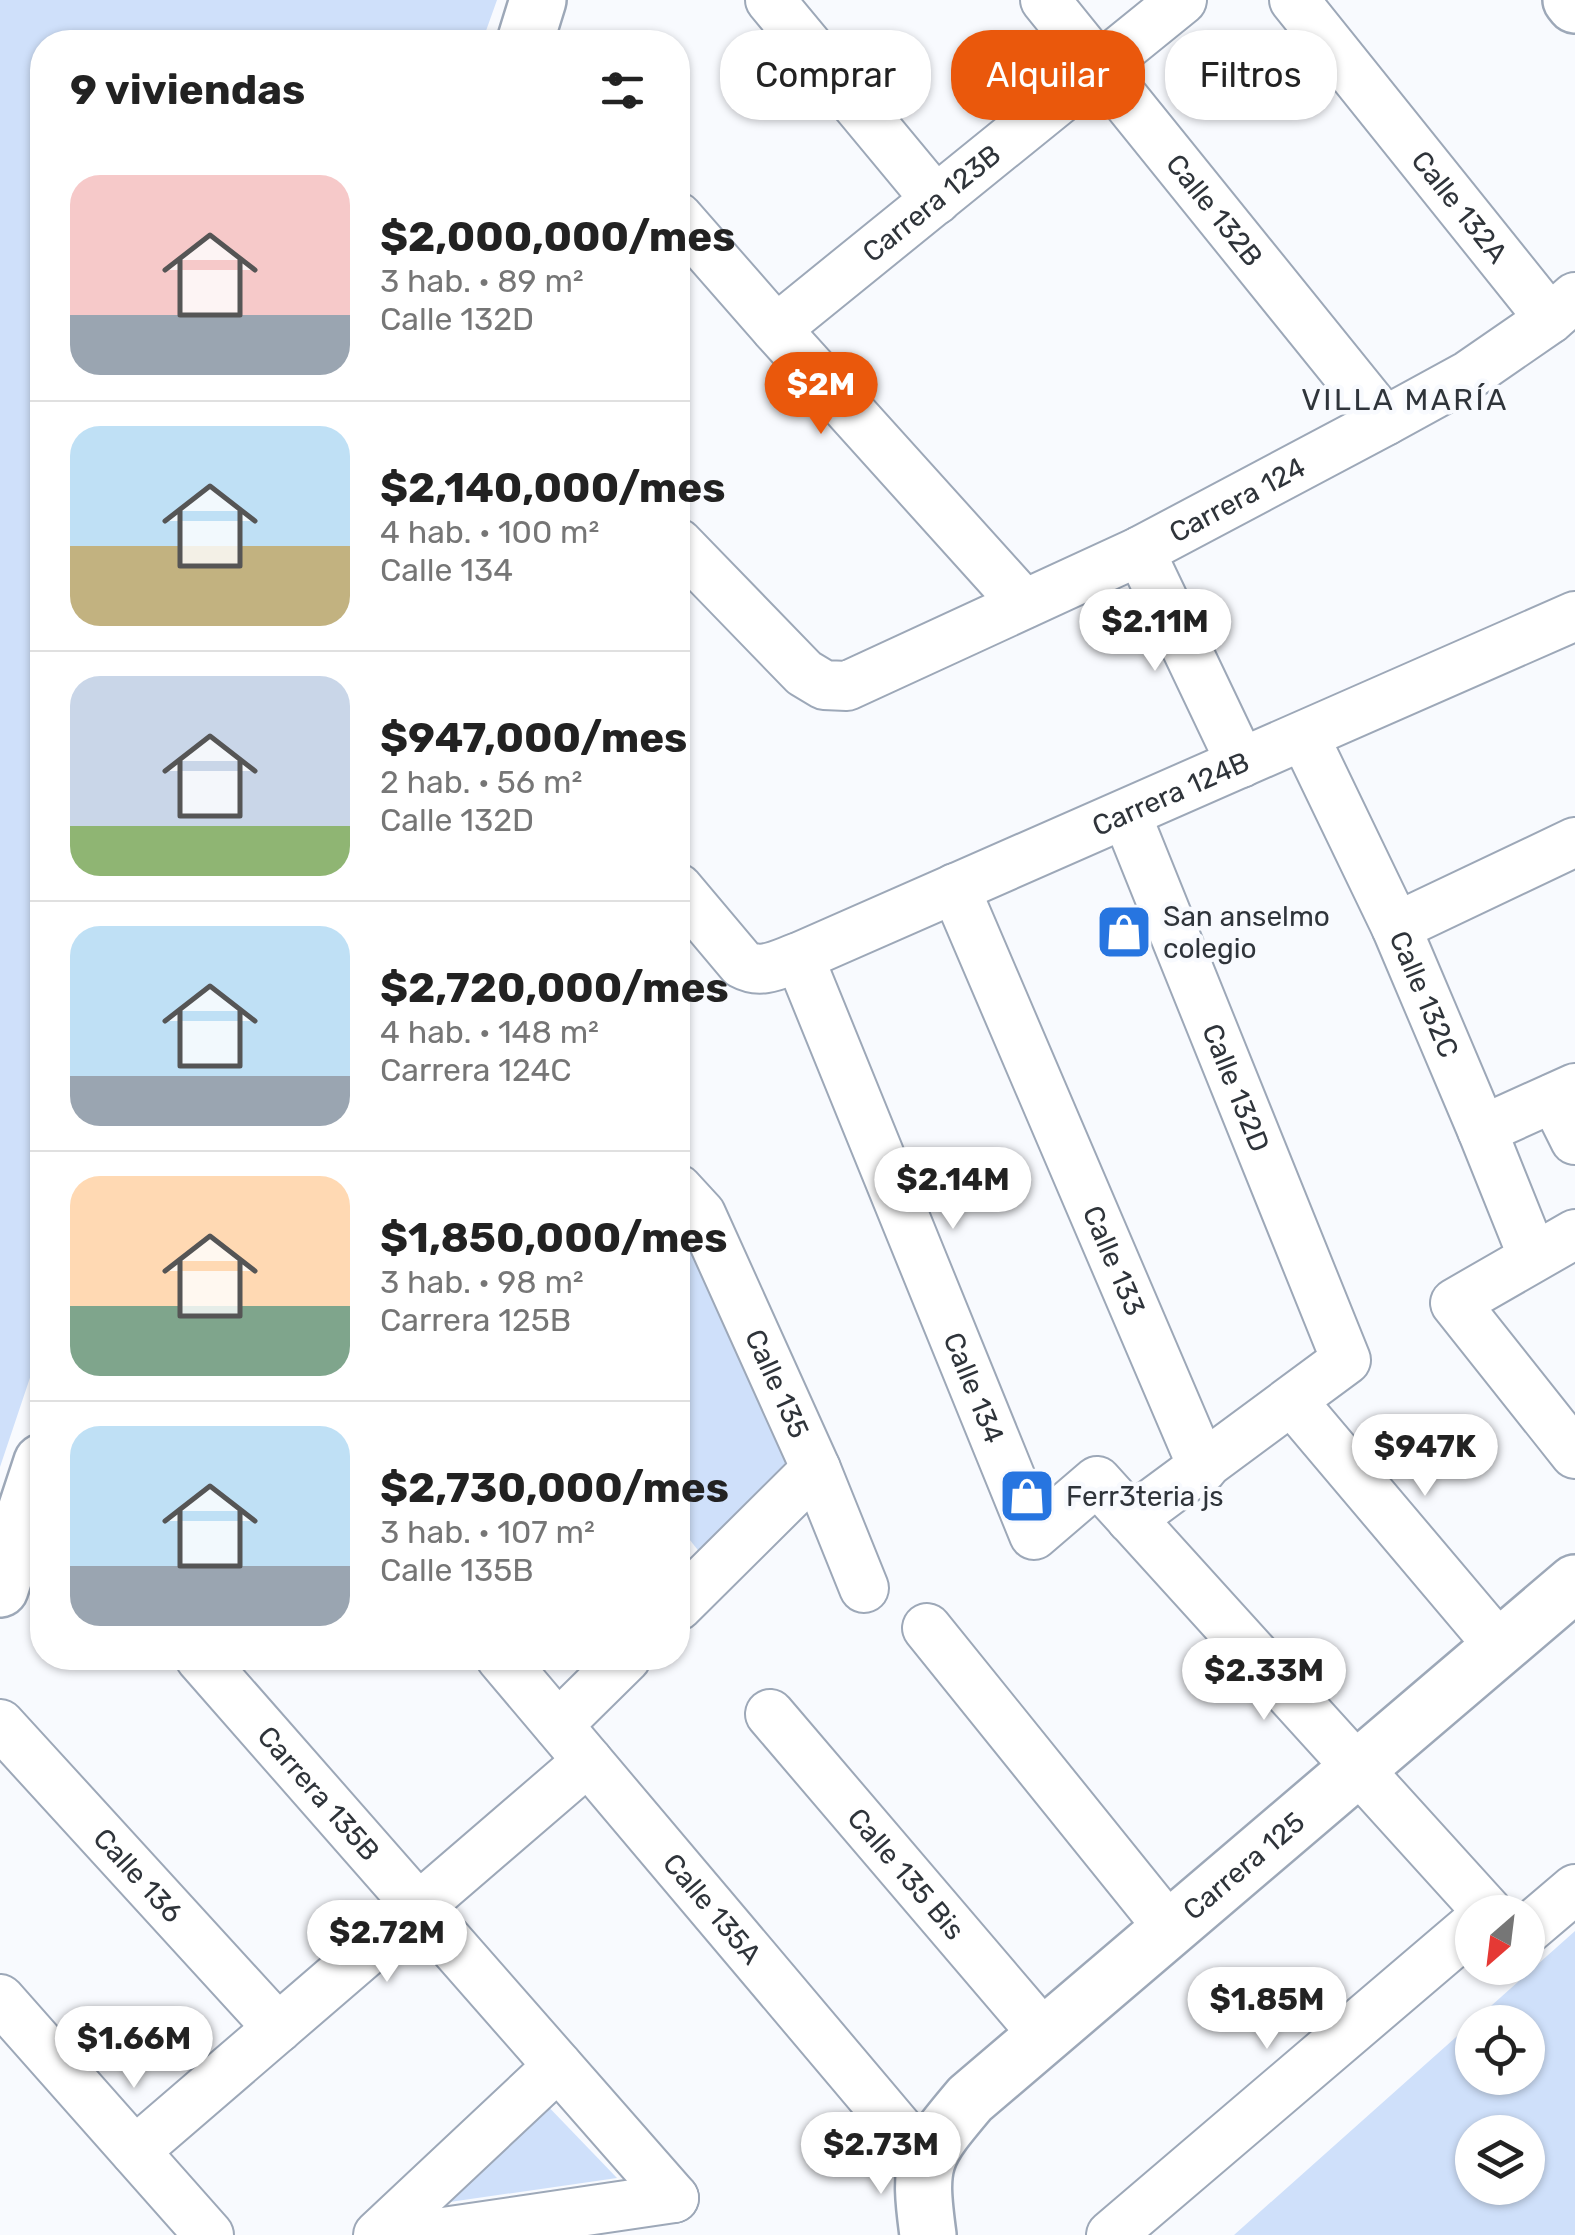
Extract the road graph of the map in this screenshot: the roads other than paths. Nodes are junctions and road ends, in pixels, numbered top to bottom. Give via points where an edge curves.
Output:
1 (538, 0) edge
2 (770, 0) edge
3 (1044, 0) edge
4 (1182, 0) edge
5 (1294, 0) edge
6 (529, 30) edge
7 (1069, 30) edge
8 (1145, 30) edge
9 (1035, 120) edge
10 (1143, 120) edge
11 (936, 200) junction
12 (690, 231) edge
13 (1563, 308) edge
14 (776, 330) junction
15 (1385, 421) junction
16 (1140, 552) junction
17 (690, 555) edge
18 (1024, 604) junction
19 (1575, 616) edge
20 (1304, 736) junction
21 (1240, 764) junction
22 (1126, 814) junction
23 (1575, 842) edge
24 (955, 888) junction
25 (690, 902) edge
26 (1396, 927) junction
27 (781, 963) junction
28 (1565, 1093) edge
29 (1482, 1130) junction
30 (1575, 1140) edge
31 (690, 1225) edge
32 (1575, 1234) edge
33 (1533, 1257) junction
34 (1292, 1402) junction
35 (1575, 1454) edge
36 (1202, 1468) junction
37 (816, 1469) junction
38 (30, 1503) edge
39 (1131, 1519) junction
40 (1575, 1583) edge
41 (864, 1588) dead end
42 (0, 1589) edge
43 (690, 1594) edge
44 (927, 1628) dead end
45 (1500, 1647) junction
46 (211, 1670) edge
47 (510, 1670) edge
48 (619, 1670) edge
49 (770, 1714) dead end
50 (0, 1724) edge
51 (573, 1743) junction
52 (1358, 1769) junction
53 (1575, 1890) edge
54 (1473, 1895) edge
55 (418, 1907) junction
56 (1545, 1916) edge
57 (1169, 1928) junction
58 (1455, 1942) edge
59 (0, 1999) edge
60 (278, 2028) junction
61 (1044, 2035) junction
62 (558, 2066) junction
63 (135, 2151) junction
64 (925, 2160) junction
65 (506, 2230) edge
66 (209, 2235) edge
67 (378, 2235) edge
68 (423, 2235) edge
69 (928, 2235) edge
70 (1112, 2235) edge

1 - 6 main road
2 - 11 street
3 - 7 street, Calle 132B
4 - 8 street, Carrera 123B
5 - 13 street, Calle 132A
9 - 11 street, Carrera 123B
10 - 15 street, Calle 132B
11 - 14 street, Carrera 123B
12 - 14 street
13 - 15 street, Carrera 124 via 1470,376
14 - 18 street
15 - 16 street, Carrera 124
16 - 18 street, Carrera 124
16 - 21 street
17 - 18 street, Carrera 124 via 804,673 824,685 847,686
19 - 20 street, Carrera 124B
20 - 21 street, Carrera 124B
20 - 26 street, Calle 132C
21 - 22 street, Carrera 124B
22 - 24 street, Carrera 124B
22 - 34 street, Calle 132D via 1346,1360
23 - 26 street
24 - 27 street, Carrera 124B
24 - 36 street, Calle 133
25 - 27 street via 742,964 752,969
26 - 29 street, Calle 132C
27 - 39 street, Calle 134 via 1034,1536 1097,1481
28 - 29 street
28 - 30 street
29 - 33 street, Calle 132C
31 - 37 street, Calle 135
32 - 33 street
33 - 35 street via 1455,1303
34 - 36 street
34 - 45 street
36 - 39 street
37 - 41 street, Calle 135
37 - 43 street
38 - 42 main road
39 - 52 street, Calle 134
40 - 45 main road, Carrera 125
44 - 57 street
45 - 52 main road, Carrera 125
46 - 55 street, Carrera 135B
47 - 51 street, Calle 135A
48 - 51 street
49 - 61 street, Calle 135 Bis
50 - 60 street, Calle 136
51 - 55 street
51 - 64 street, Calle 135A
52 - 54 street, Calle 134
52 - 57 main road, Carrera 125
53 - 56 street
55 - 60 street
55 - 62 street, Carrera 135B
57 - 61 main road, Carrera 125
58 - 70 street
59 - 63 street
60 - 63 street
61 - 64 main road, Carrera 125 via 970,2099
62 - 65 street, Carrera 135B via 674,2198
62 - 67 street
63 - 66 street
64 - 69 main road
65 - 68 street

